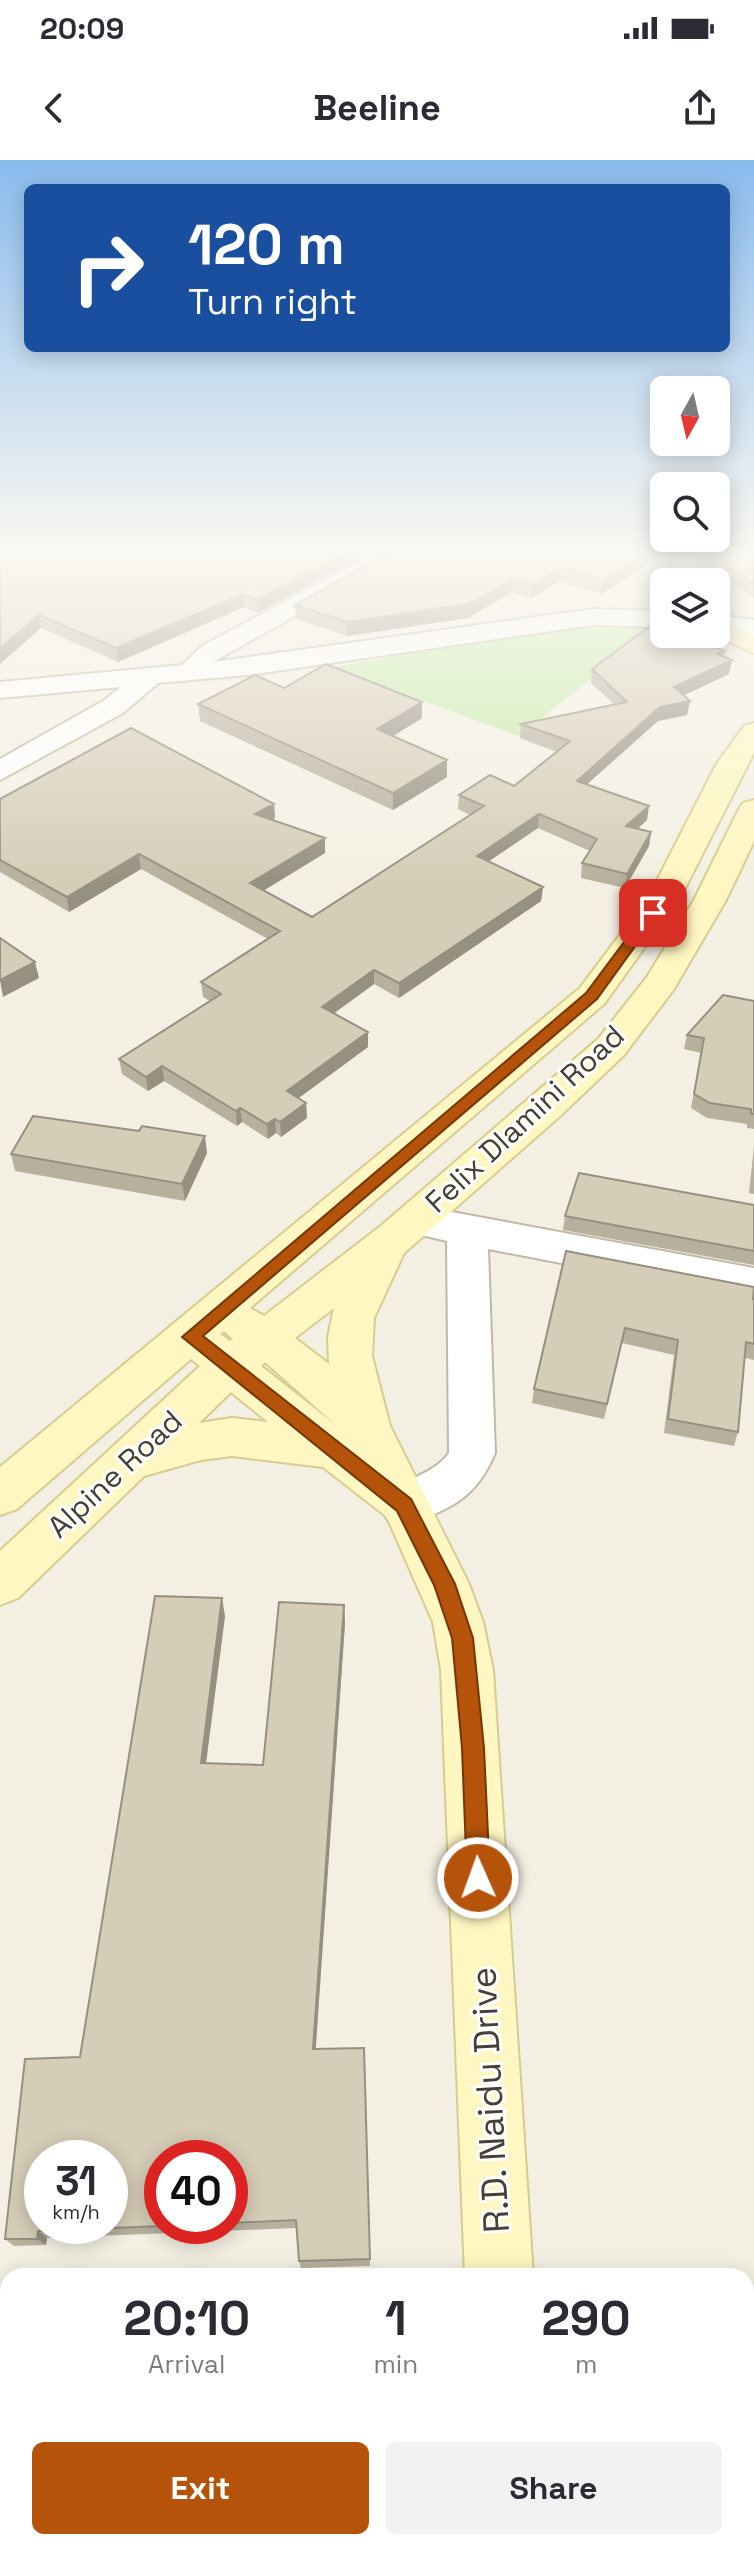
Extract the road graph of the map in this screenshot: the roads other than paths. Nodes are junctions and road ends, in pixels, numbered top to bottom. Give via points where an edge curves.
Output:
1 (199, 660) edge
2 (286, 660) edge
3 (190, 674) junction
4 (148, 678) junction
5 (0, 690) edge
6 (754, 732) edge
7 (0, 771) edge
8 (754, 809) edge
9 (405, 1228) junction
10 (467, 1230) junction
11 (754, 1284) edge
12 (191, 1336) junction
13 (246, 1351) junction
14 (353, 1442) junction
15 (130, 1461) junction
16 (0, 1495) edge
17 (404, 1505) junction
18 (0, 1583) edge
19 (498, 2268) edge

1 - 3 street
2 - 3 street
3 - 4 street
4 - 5 street
4 - 7 street via 113,707
6 - 12 main road, Felix Dlamini Road via 724,776 664,898 592,996
8 - 9 main road, Felix Dlamini Road via 662,982 611,1047
9 - 10 street
9 - 13 main road, Felix Dlamini Road
9 - 14 main road via 361,1287 349,1334
10 - 11 street
10 - 17 street via 472,1453 453,1483
12 - 13 main road, R.D. Naidu Drive
12 - 16 main road, Alpine Road
13 - 14 main road, R.D. Naidu Drive
13 - 15 main road, Alpine Road
14 - 15 main road via 232,1437
14 - 17 main road, R.D. Naidu Drive
15 - 18 main road, Alpine Road
17 - 19 main road, R.D. Naidu Drive via 453,1607 467,1670

